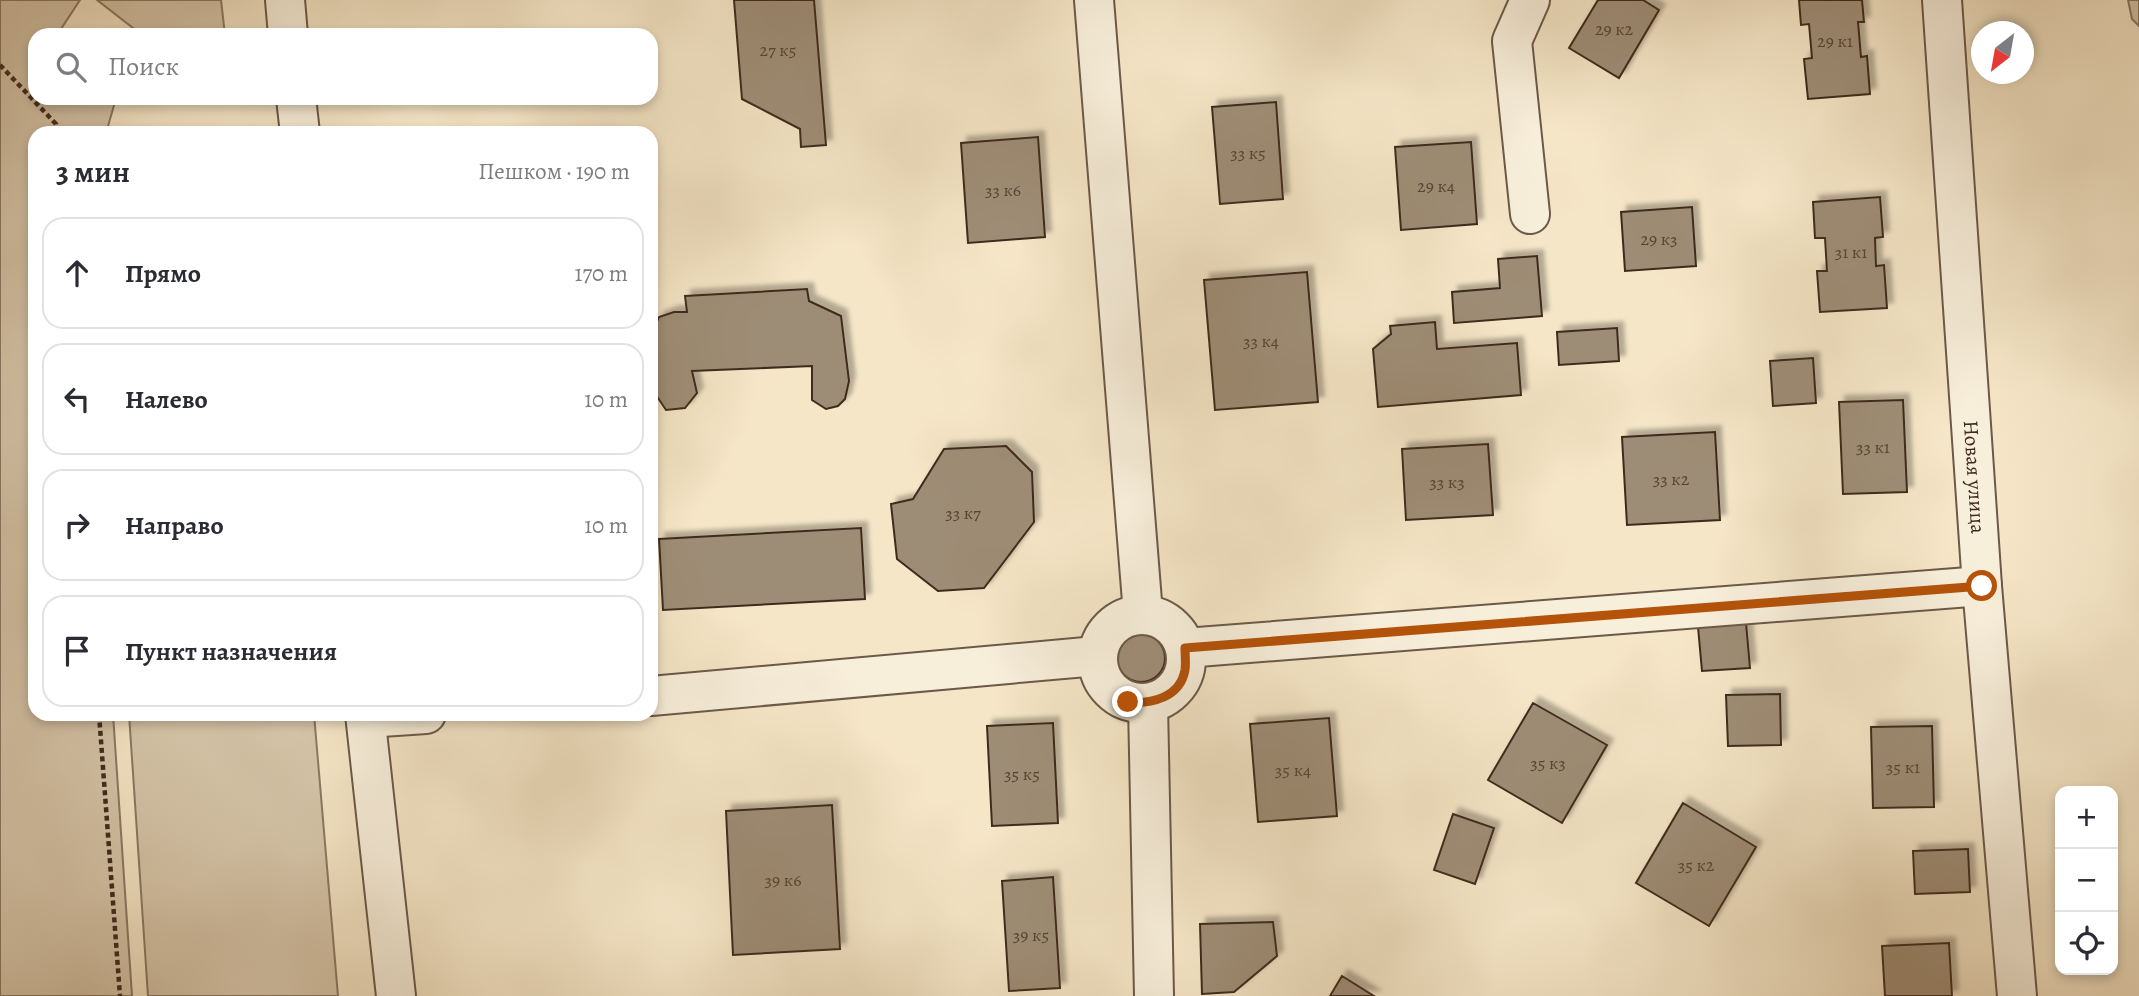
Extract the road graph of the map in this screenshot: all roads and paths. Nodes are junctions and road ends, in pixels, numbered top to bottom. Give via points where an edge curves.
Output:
1 (285, 0) edge
2 (1094, 0) edge
3 (1530, 0) edge
4 (1942, 0) edge
5 (288, 28) edge
6 (0, 65) edge
7 (28, 94) edge
8 (38, 105) edge
9 (297, 105) edge
10 (56, 126) edge
11 (299, 126) edge
12 (1530, 214) dead end
13 (1982, 586) junction
14 (1143, 614) junction
15 (1185, 648) junction
16 (1097, 656) junction
17 (658, 695) edge
18 (1148, 704) junction
19 (100, 721) edge
20 (366, 721) edge
21 (120, 996) edge
22 (396, 996) edge
23 (1154, 996) edge
24 (2017, 996) edge

1 - 5 lane
2 - 14 lane
3 - 12 lane via 1512,41
4 - 13 lane, Новая улица
6 - 7 path
8 - 10 path
9 - 11 lane
13 - 15 lane
13 - 24 lane, Новая улица
14 - 15 lane via 1176,630
14 - 16 lane via 1121,619 1104,634
15 - 18 lane via 1185,673 1171,694
16 - 17 lane
16 - 18 lane via 1100,676 1111,692 1128,702
18 - 23 lane
19 - 21 path
20 - 22 lane

